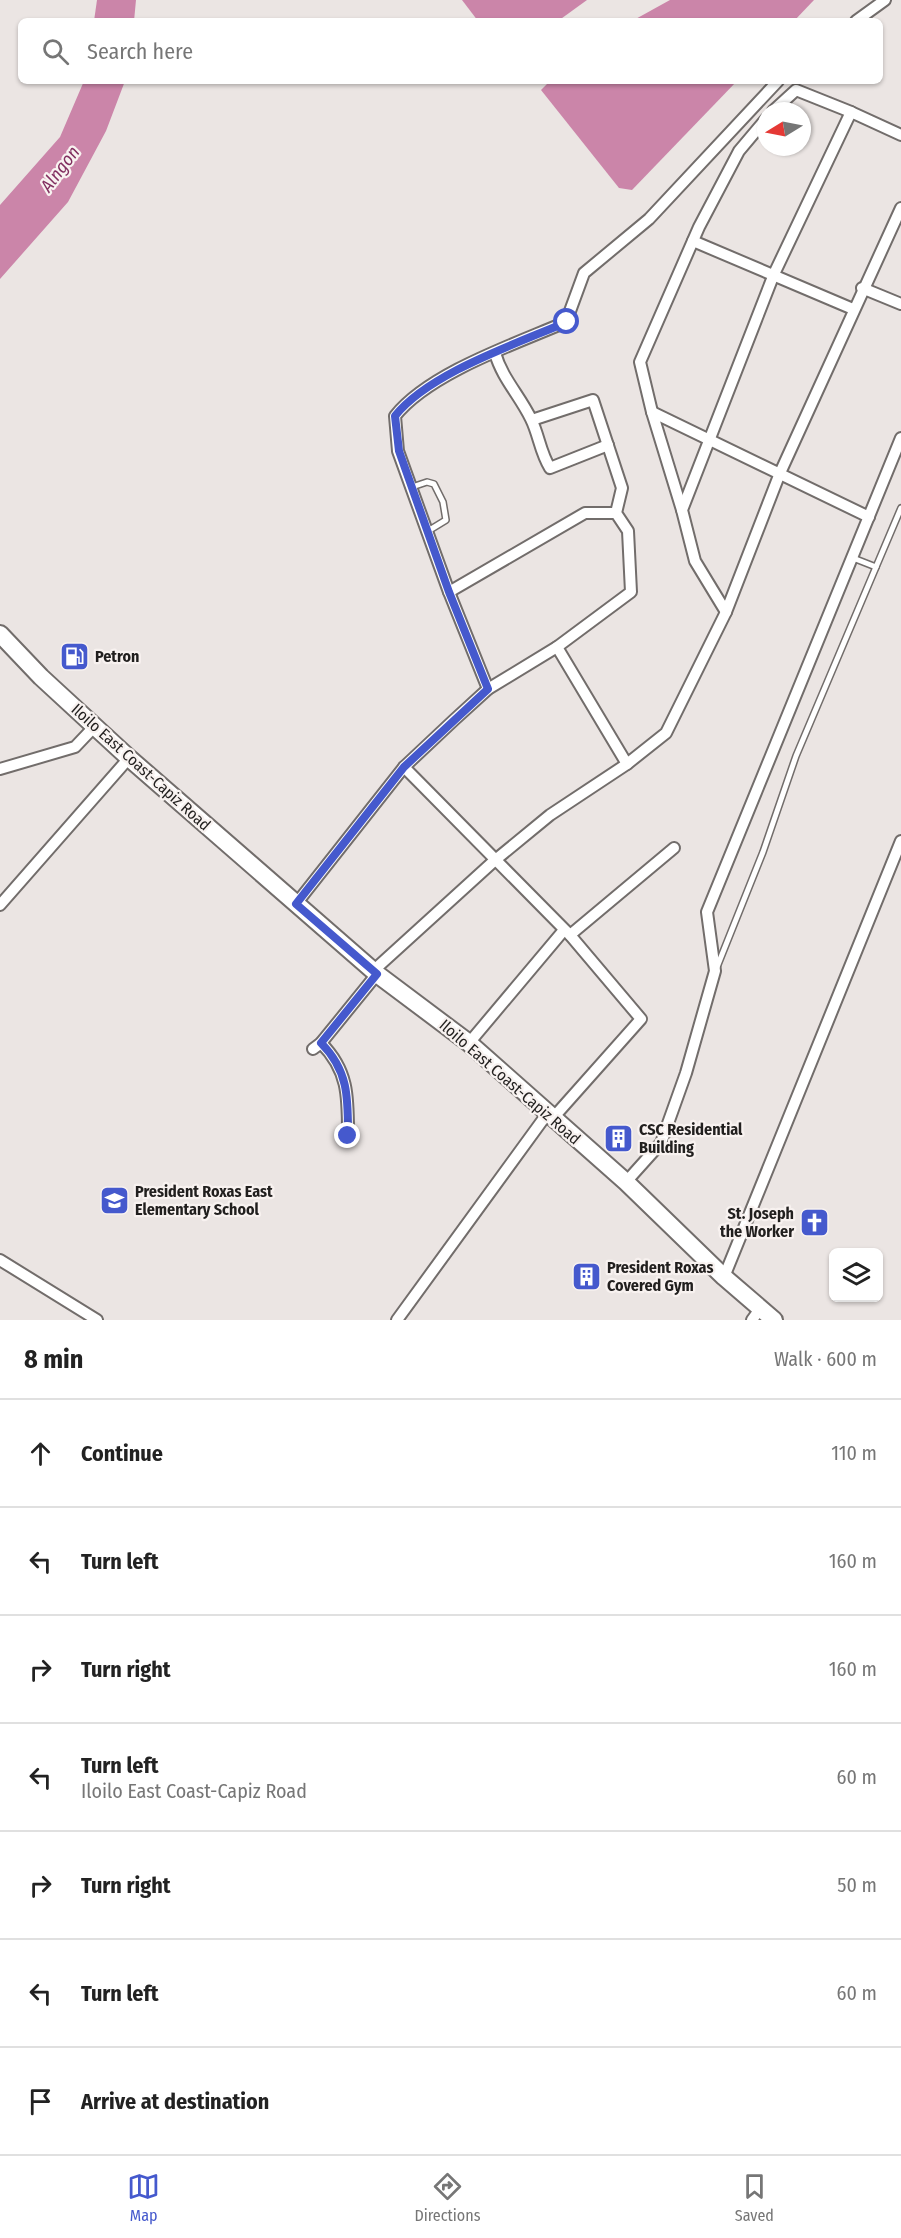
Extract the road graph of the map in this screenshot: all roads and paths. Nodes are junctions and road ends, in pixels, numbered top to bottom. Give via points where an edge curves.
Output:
1 (885, 0) edge
2 (860, 18) edge
3 (775, 84) edge
4 (782, 102) edge
5 (851, 112) junction
6 (757, 130) edge
7 (901, 135) edge
8 (901, 208) edge
9 (693, 241) junction
10 (774, 274) junction
11 (862, 288) junction
12 (901, 304) edge
13 (853, 309) junction
14 (495, 352) junction
15 (652, 412) junction
16 (532, 420) junction
17 (901, 438) edge
18 (711, 440) junction
19 (608, 445) junction
20 (780, 473) junction
21 (411, 488) junction
22 (901, 508) edge
23 (682, 510) junction
24 (616, 513) junction
25 (869, 517) junction
26 (428, 531) junction
27 (853, 558) junction
28 (876, 567) junction
29 (449, 592) junction
30 (726, 612) junction
31 (0, 634) edge
32 (557, 647) junction
33 (488, 689) junction
34 (94, 727) junction
35 (129, 758) junction
36 (627, 764) junction
37 (404, 767) junction
38 (0, 769) edge
39 (901, 841) edge
40 (674, 848) dead end
41 (494, 861) junction
42 (296, 904) junction
43 (0, 905) edge
44 (567, 933) junction
45 (715, 972) junction
46 (375, 973) junction
47 (469, 1043) junction
48 (550, 1116) junction
49 (348, 1136) dead end
50 (626, 1182) junction
51 (0, 1260) edge
52 (724, 1277) junction
53 (756, 1314) edge
54 (97, 1320) edge
55 (397, 1320) edge
56 (774, 1320) edge

1 - 2 street
3 - 14 street via 649,219 584,273 567,322
4 - 5 street via 796,90
5 - 7 street
5 - 10 street
6 - 9 street via 739,151
8 - 11 street
9 - 10 street
9 - 15 street via 640,362
10 - 13 street
10 - 18 street
11 - 12 street
11 - 13 street
13 - 20 street
14 - 16 street via 499,366
14 - 21 street via 421,390 395,416 399,451
15 - 18 street
15 - 23 street
16 - 19 street via 593,400
16 - 19 street via 550,468
17 - 25 street
18 - 20 street
18 - 23 street
19 - 24 street via 622,488
20 - 25 street
20 - 30 street
21 - 26 street
21 - 26 lane via 427,482 434,484 443,502 446,520
22 - 28 lane
23 - 30 street via 695,561
24 - 29 street via 585,513
24 - 32 street via 628,531 631,592
25 - 27 street
26 - 29 street
27 - 28 lane
27 - 45 street via 707,912
28 - 45 lane via 796,756
29 - 33 street
30 - 36 street via 666,733
31 - 34 main road, Iloilo East Coast-Capiz Road
32 - 33 street
32 - 36 street
33 - 37 street
34 - 35 main road, Iloilo East Coast-Capiz Road
34 - 38 street via 75,747
35 - 42 main road, Iloilo East Coast-Capiz Road
35 - 43 street
36 - 41 street via 550,815
37 - 41 street
37 - 42 street
39 - 52 street
40 - 44 street
41 - 44 street
41 - 46 street
42 - 46 main road, Iloilo East Coast-Capiz Road
44 - 47 street
44 - 48 street via 641,1018
45 - 50 street via 661,1143
46 - 47 main road, Iloilo East Coast-Capiz Road
46 - 49 street via 317,1046 342,1068
47 - 48 main road, Iloilo East Coast-Capiz Road
48 - 50 main road, Iloilo East Coast-Capiz Road
48 - 55 street
50 - 52 main road, Iloilo East Coast-Capiz Road
51 - 54 street
52 - 53 main road, Iloilo East Coast-Capiz Road
53 - 56 main road, Iloilo East Coast-Capiz Road

